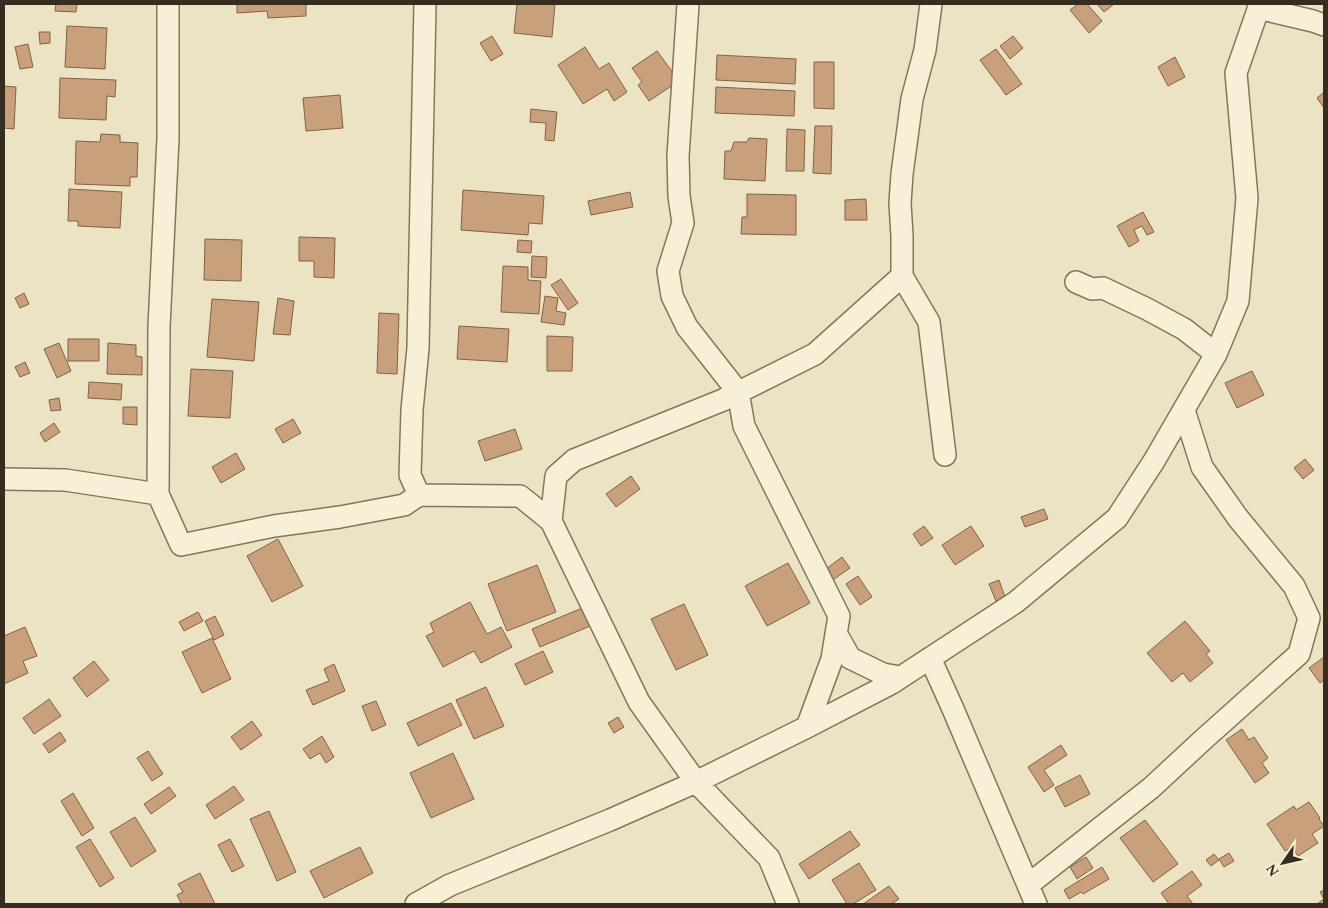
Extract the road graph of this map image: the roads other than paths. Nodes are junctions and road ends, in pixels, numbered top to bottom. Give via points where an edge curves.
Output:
1 (168, 4) edge
2 (425, 4) edge
3 (688, 4) edge
4 (931, 4) edge
5 (1259, 6) edge
6 (1324, 26) edge
7 (902, 276) junction
8 (1076, 282) dead end
9 (1216, 354) junction
10 (738, 392) junction
11 (1184, 410) junction
12 (945, 455) dead end
13 (4, 479) edge
14 (158, 494) junction
15 (419, 495) junction
16 (551, 521) junction
17 (836, 633) junction
18 (930, 658) junction
19 (900, 677) junction
20 (807, 727) junction
21 (696, 782) junction
22 (1032, 895) edge
23 (416, 904) edge
24 (788, 904) edge

1 - 14 street via 168,138 159,327
2 - 15 street via 418,348 410,476
3 - 10 street via 678,156 683,223 668,271 672,296 687,327
4 - 7 street via 925,50 912,99 902,174
5 - 6 street
5 - 9 street via 1236,72 1247,198 1238,301
7 - 10 street via 815,354
7 - 12 street via 929,322
8 - 9 street via 1092,289 1103,288 1147,308 1184,329
9 - 11 street
10 - 16 street via 574,460 556,476
10 - 17 street via 744,426 839,616
11 - 18 street via 1117,518 1016,602
11 - 22 street via 1202,467 1238,518 1294,586 1309,618 1299,654
13 - 14 street via 65,480
14 - 15 street via 181,545 404,505
15 - 16 street via 520,496
16 - 21 street via 639,702
17 - 19 street via 850,658 883,674
17 - 20 street via 832,659
18 - 19 street
18 - 22 street
19 - 20 street
20 - 21 street
21 - 23 street via 450,885
21 - 24 street via 769,858

